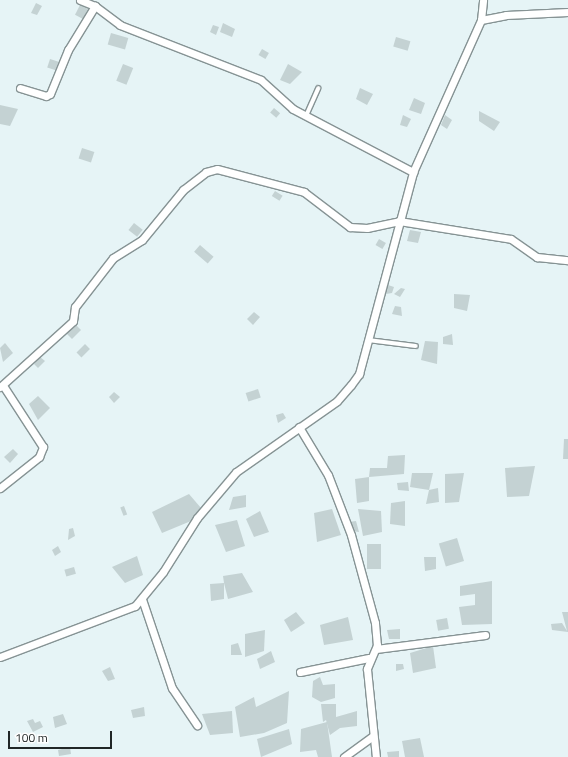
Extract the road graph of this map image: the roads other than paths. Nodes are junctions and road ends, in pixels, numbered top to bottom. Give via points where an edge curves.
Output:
1 (80, 0) edge
2 (483, 0) edge
3 (95, 6) junction
4 (568, 12) edge
5 (481, 20) junction
6 (20, 88) dead end
7 (318, 89) dead end
8 (306, 116) junction
9 (413, 172) junction
10 (399, 221) junction
11 (568, 260) edge
12 (367, 340) junction
13 (416, 346) dead end
14 (2, 387) edge
15 (299, 427) junction
16 (0, 488) edge
17 (142, 600) junction
18 (485, 636) dead end
19 (376, 648) junction
20 (0, 657) edge
21 (369, 658) junction
22 (300, 672) dead end
23 (197, 725) dead end
24 (374, 736) junction
25 (344, 757) edge
26 (376, 757) edge

1 - 3 street
2 - 5 street
3 - 6 street via 68,50 50,94 46,96
3 - 8 street via 120,26 261,80
4 - 5 street via 506,15
5 - 9 street
7 - 8 lane
8 - 9 street
9 - 10 street
10 - 11 street via 511,239 538,257
10 - 12 street
10 - 14 street via 367,228 350,227 304,192 260,178 217,169 206,172 183,190 142,240 113,258 75,307 73,321
12 - 13 lane
12 - 15 street via 359,374 351,385 336,401
14 - 16 street via 42,447 39,457
15 - 17 street via 226,482 196,518
15 - 19 street via 328,475 351,536 376,623
17 - 20 street via 127,612
17 - 23 street via 172,688
18 - 19 street
19 - 21 street
21 - 22 street
21 - 24 street via 367,679
24 - 25 street
24 - 26 street

